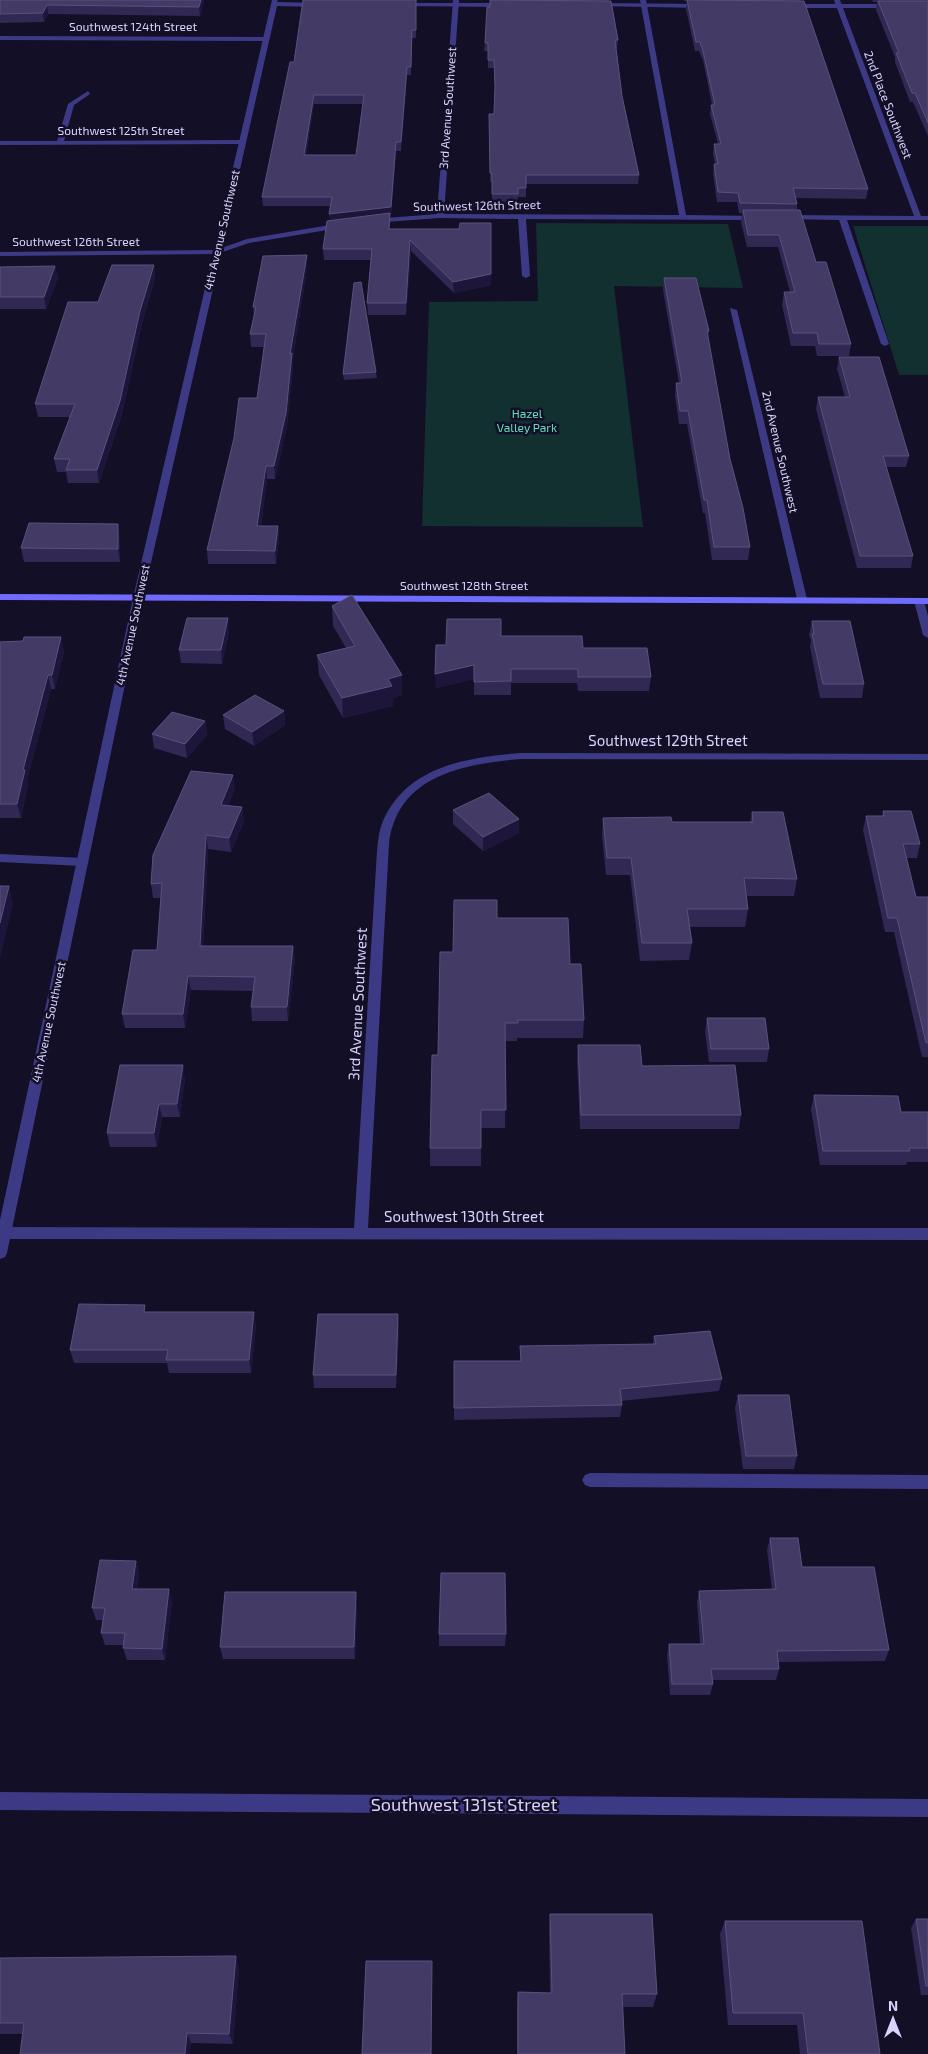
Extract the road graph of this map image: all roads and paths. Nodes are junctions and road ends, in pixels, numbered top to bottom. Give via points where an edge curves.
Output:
1 (274, 2) edge
2 (456, 2) edge
3 (643, 3) edge
4 (838, 3) edge
5 (330, 4) edge
6 (398, 5) edge
7 (515, 5) edge
8 (584, 5) edge
9 (712, 6) edge
10 (780, 6) edge
11 (928, 6) edge
12 (0, 38) edge
13 (265, 39) junction
14 (88, 93) dead end
15 (242, 142) junction
16 (0, 143) edge
17 (60, 143) junction
18 (440, 216) junction
19 (522, 216) junction
20 (842, 217) junction
21 (683, 218) junction
22 (918, 218) junction
23 (928, 218) edge
24 (362, 222) edge
25 (352, 224) edge
26 (217, 252) junction
27 (0, 254) edge
28 (526, 276) dead end
29 (733, 310) dead end
30 (885, 344) dead end
31 (0, 597) edge
32 (138, 598) junction
33 (802, 600) junction
34 (924, 601) edge
35 (928, 635) edge
36 (928, 757) edge
37 (413, 785) joint
38 (0, 858) edge
39 (83, 862) junction
40 (2, 1233) edge
41 (360, 1233) junction
42 (928, 1234) edge
43 (0, 1253) edge
44 (590, 1480) dead end
45 (928, 1482) edge
46 (0, 1801) edge
47 (928, 1808) edge

1 - 5 street
1 - 13 street, 4th Avenue Southwest
2 - 6 street
2 - 7 street
2 - 18 street, 3rd Avenue Southwest
3 - 8 street
3 - 9 street
3 - 21 street
4 - 10 street
4 - 11 street
4 - 22 street, 2nd Place Southwest
12 - 13 street, Southwest 124th Street
13 - 15 street, 4th Avenue Southwest
14 - 17 street via 71,104
15 - 17 street, Southwest 125th Street
15 - 26 street, 4th Avenue Southwest
16 - 17 street, Southwest 125th Street
18 - 19 street, Southwest 126th Street
18 - 24 street, Southwest 126th Street
19 - 21 street, Southwest 126th Street
19 - 28 street
20 - 21 street, Southwest 126th Street
20 - 22 street, Southwest 126th Street
20 - 30 street
22 - 23 street, Southwest 126th Street
25 - 26 street, Southwest 126th Street via 247,241
26 - 27 street, Southwest 126th Street
26 - 32 street, 4th Avenue Southwest
29 - 33 street, 2nd Avenue Southwest
31 - 32 main road, Southwest 128th Street
32 - 33 main road, Southwest 128th Street
32 - 39 street, 4th Avenue Southwest
33 - 34 main road, Southwest 128th Street
34 - 35 street
36 - 37 street, Southwest 129th Street via 512,756 456,765
37 - 41 street, 3rd Avenue Southwest via 388,823 383,851
38 - 39 street
39 - 40 street, 4th Avenue Southwest
40 - 41 street, Southwest 130th Street
40 - 43 street, 4th Avenue Southwest
41 - 42 street, Southwest 130th Street
44 - 45 street
46 - 47 street, Southwest 131st Street

